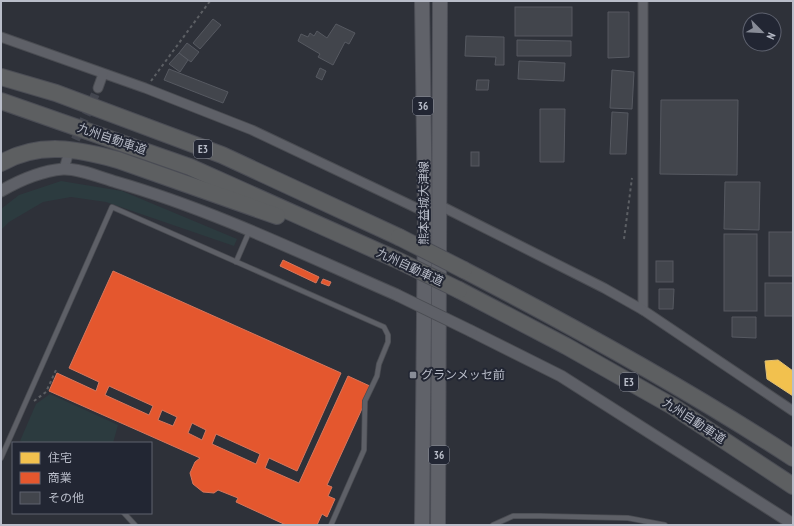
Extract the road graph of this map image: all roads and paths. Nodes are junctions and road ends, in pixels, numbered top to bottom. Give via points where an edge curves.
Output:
1 (210, 1) edge
2 (422, 1) edge
3 (440, 1) edge
4 (643, 1) edge
5 (1, 37) edge
6 (1, 65) edge
7 (103, 74) junction
8 (1, 77) edge
9 (98, 88) tunnel mouth
10 (145, 88) junction
11 (56, 93) junction
12 (1, 101) edge
13 (68, 155) tunnel mouth
14 (1, 163) edge
15 (64, 169) junction
16 (643, 171) junction
17 (1, 191) edge
18 (439, 205) junction
19 (425, 212) junction
20 (249, 232) junction
21 (624, 239) dead end
22 (393, 258) junction
23 (236, 262) junction
24 (643, 310) junction
25 (56, 370) dead end
26 (33, 402) dead end
27 (793, 411) edge
28 (7, 445) junction
29 (12, 447) edge
30 (1, 458) edge
31 (793, 458) edge
32 (793, 486) edge
33 (125, 514) edge
34 (780, 515) junction
35 (793, 524) edge
36 (135, 525) edge
37 (331, 525) edge
38 (422, 525) edge
39 (438, 525) edge
40 (493, 525) edge
41 (665, 525) edge
42 (789, 525) edge

1 - 10 path
2 - 19 main road, 熊本益城大津線 / 36
3 - 18 main road, 熊本益城大津線 / 36
4 - 16 street
5 - 7 street
6 - 11 highway
7 - 9 street
7 - 10 street
8 - 11 highway, 九州自動車道 / E3
10 - 19 street via 252,130
11 - 31 highway, 九州自動車道 / E3, bridge via 222,155 399,237 575,328 672,382
12 - 22 highway, 九州自動車道 / E3 via 190,167
13 - 15 street
14 - 22 highway via 34,150 69,148 93,153
15 - 17 street via 21,179
15 - 20 street via 149,192
16 - 21 path via 633,176
16 - 24 street
18 - 24 street via 597,284
18 - 39 main road, 熊本益城大津線 / 36
19 - 38 main road, 熊本益城大津線 / 36
20 - 23 lane
20 - 34 street, bridge via 397,295 561,376
22 - 32 highway, 九州自動車道 / E3, bridge via 566,346 672,406
23 - 28 lane via 112,207
23 - 37 lane via 384,327 388,335 377,376 365,401 364,450
24 - 27 street
25 - 26 path via 46,392
28 - 29 lane
28 - 30 lane
33 - 36 lane
34 - 35 street
34 - 42 street
40 - 41 lane via 513,516 628,518

